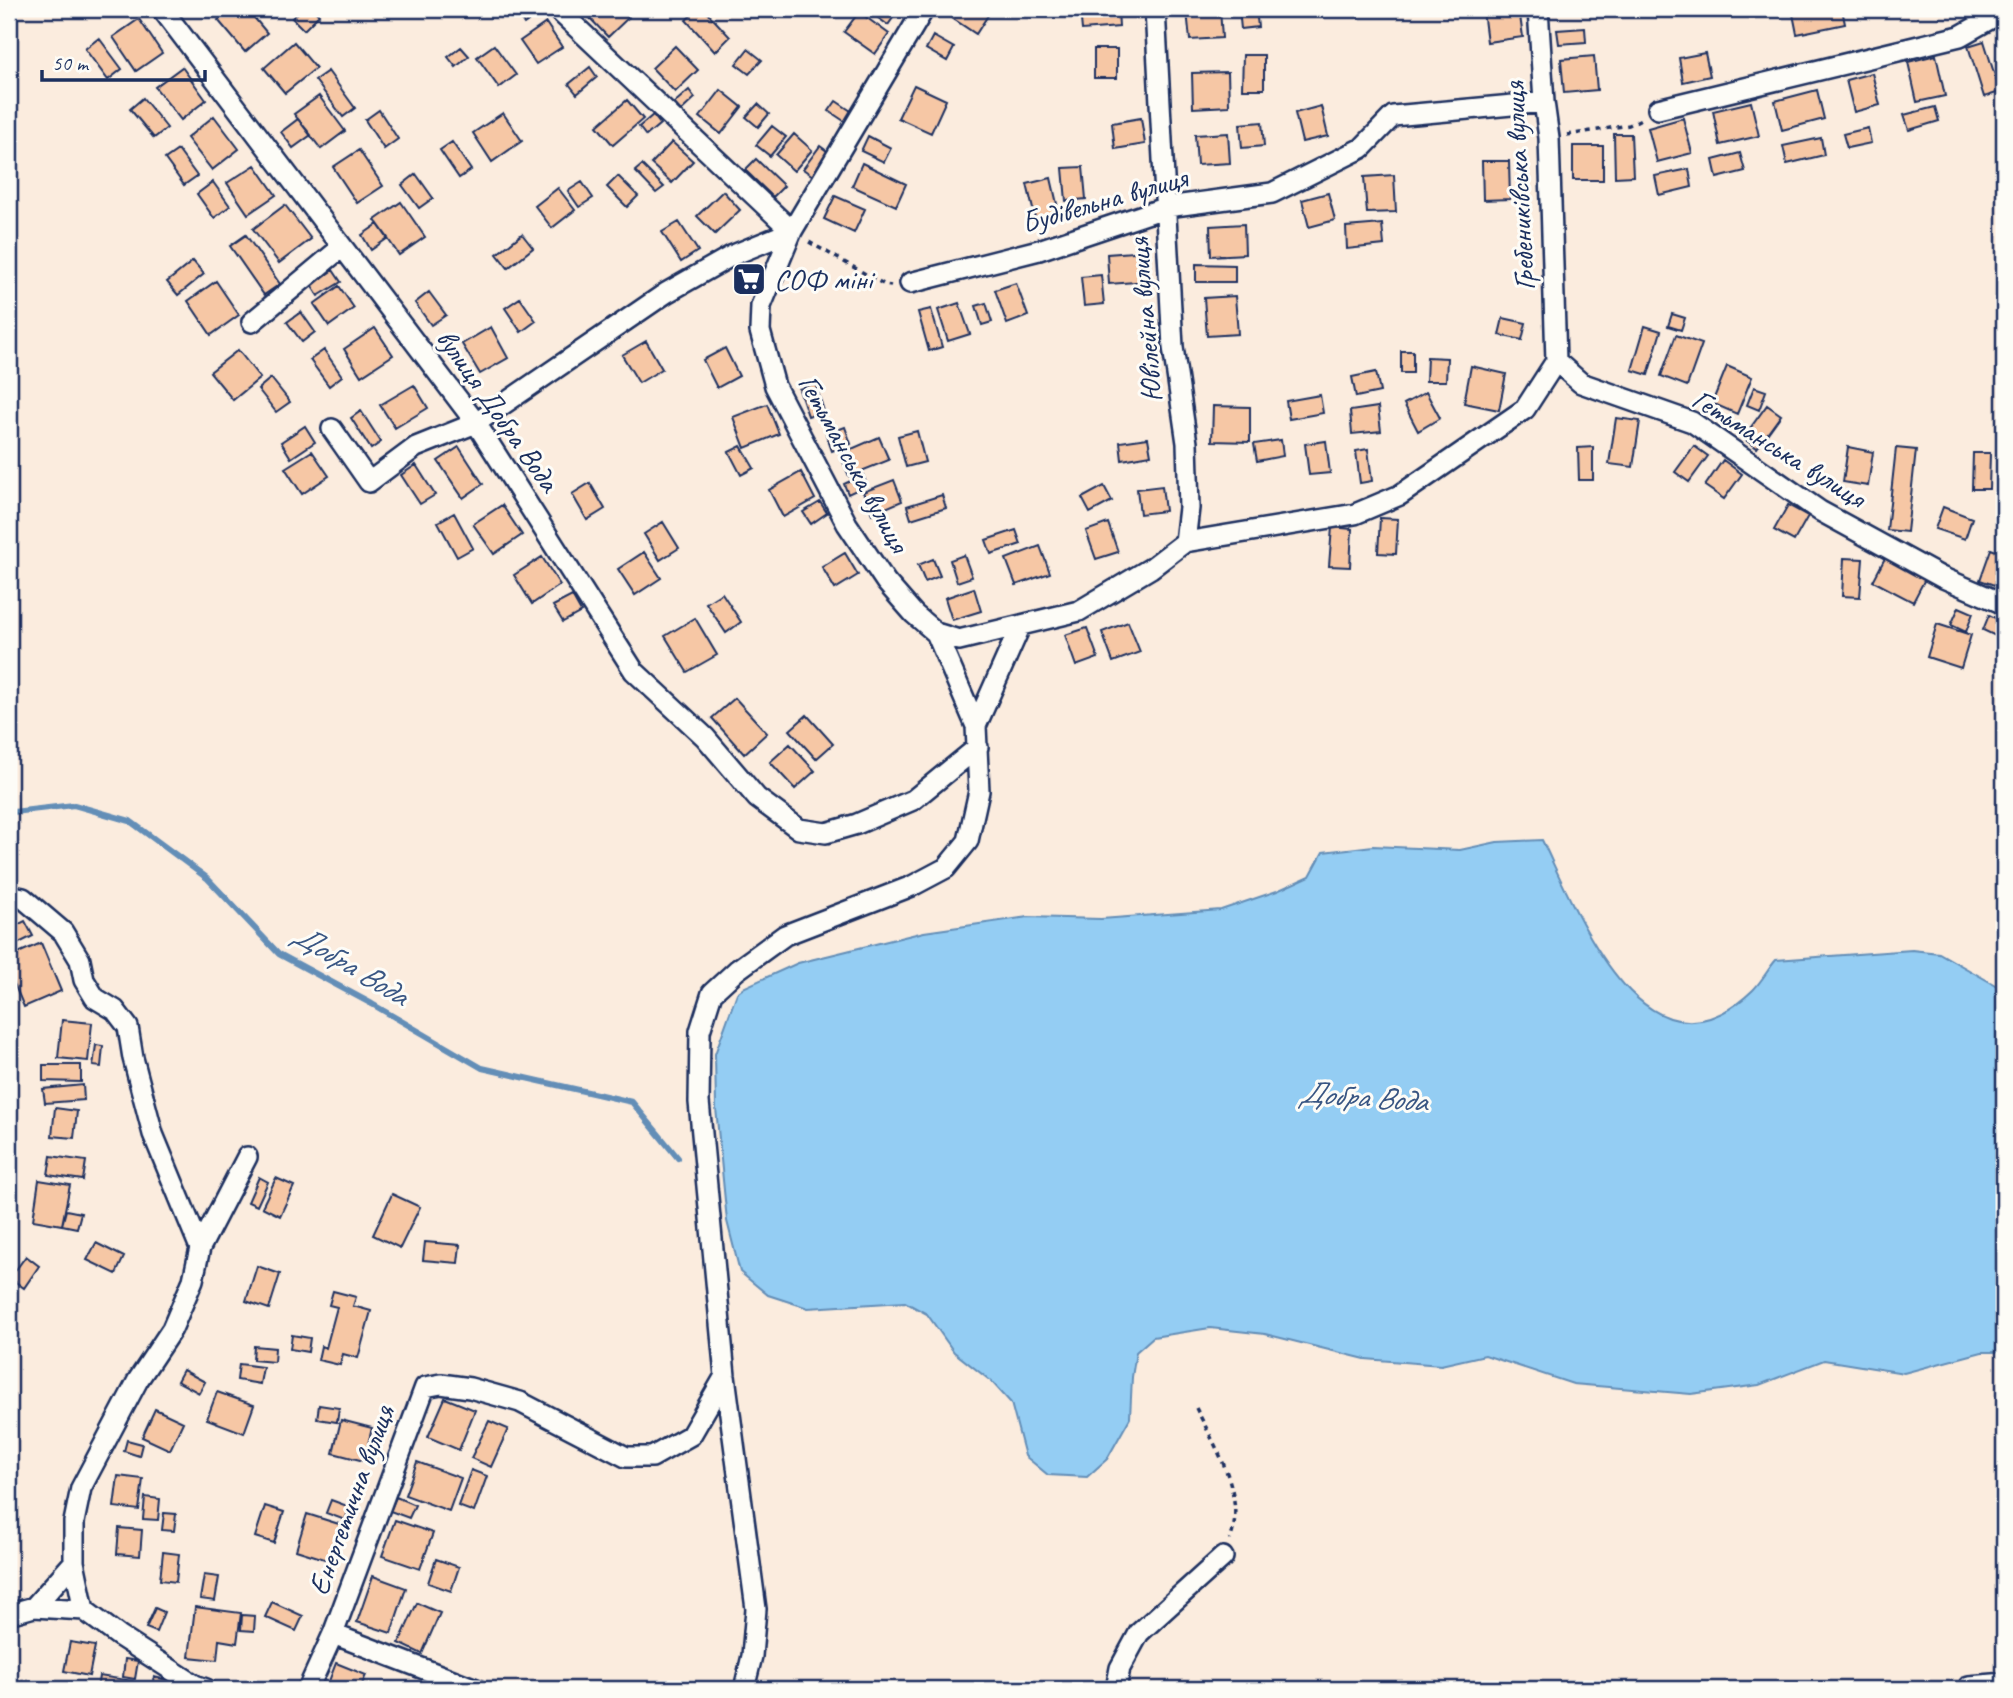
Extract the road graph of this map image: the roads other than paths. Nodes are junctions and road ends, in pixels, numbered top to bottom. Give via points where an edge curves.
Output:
1 (162, 9) edge
2 (557, 9) edge
3 (924, 9) edge
4 (1154, 9) edge
5 (1538, 9) edge
6 (1994, 15) edge
7 (1544, 102) junction
8 (1658, 110) road end
9 (1167, 206) junction
10 (792, 231) junction
11 (342, 247) junction
12 (910, 283) road end
13 (252, 322) dead end
14 (1556, 361) junction
15 (476, 423) junction
16 (332, 429) dead end
17 (1185, 542) junction
18 (2004, 604) edge
19 (1020, 627) junction
20 (936, 633) junction
21 (976, 726) junction
22 (978, 747) junction
23 (9, 895) edge
24 (247, 1157) dead end
25 (200, 1248) junction
26 (725, 1376) junction
27 (1223, 1557) road end
28 (74, 1562) junction
29 (34, 1607) junction
30 (84, 1610) junction
31 (9, 1614) edge
32 (332, 1634) junction
33 (2004, 1683) edge
34 (1969, 1686) dead end
35 (206, 1689) edge
36 (307, 1689) edge
37 (476, 1689) edge
38 (744, 1689) edge
39 (1116, 1689) edge

1 - 11 street, вулиця Добра Вода
2 - 10 street
3 - 10 street, Гетьманська вулиця
4 - 9 street, Ювілейна вулиця
5 - 7 street, Гребениківська вулиця
6 - 8 street via 1960,36
7 - 9 street, Будівельна вулиця via 1393,116 1362,148 1272,194
7 - 14 street, Гребениківська вулиця
9 - 12 street, Будівельна вулиця via 1039,250
9 - 17 street, Ювілейна вулиця via 1173,347 1187,443
10 - 15 street via 733,255 666,293
10 - 20 street, Гетьманська вулиця via 761,306 760,331 775,386 847,524 886,582
11 - 13 street
11 - 15 street, вулиця Добра Вода
14 - 17 street via 1525,409 1400,495 1355,514
14 - 18 street, Гетьманська вулиця via 1581,383 1692,422 1820,511 1941,577
15 - 16 street via 416,447 369,482
15 - 22 street, вулиця Добра Вода via 634,671 705,737 757,798 799,830 826,833 913,800
17 - 19 street via 1079,611
19 - 20 street via 959,639
19 - 21 street
20 - 21 street
21 - 22 street
22 - 26 street via 979,791 968,841 946,868 912,886 785,935 712,993 700,1031 699,1102
23 - 25 street via 23,898 62,932 80,960 84,980 95,998 115,1010 128,1027 153,1134
24 - 25 street
25 - 28 street via 193,1280 172,1329 138,1380 81,1488 74,1522
26 - 32 street, Енергетична вулиця via 691,1435 652,1457 626,1457 520,1402 470,1388 425,1387
26 - 38 street via 756,1609
27 - 39 street via 1139,1633 1120,1668
28 - 29 street
28 - 30 street
29 - 30 street
29 - 31 street
30 - 35 street
32 - 36 street, Енергетична вулиця
32 - 37 street, Енергетична вулиця
33 - 34 street

